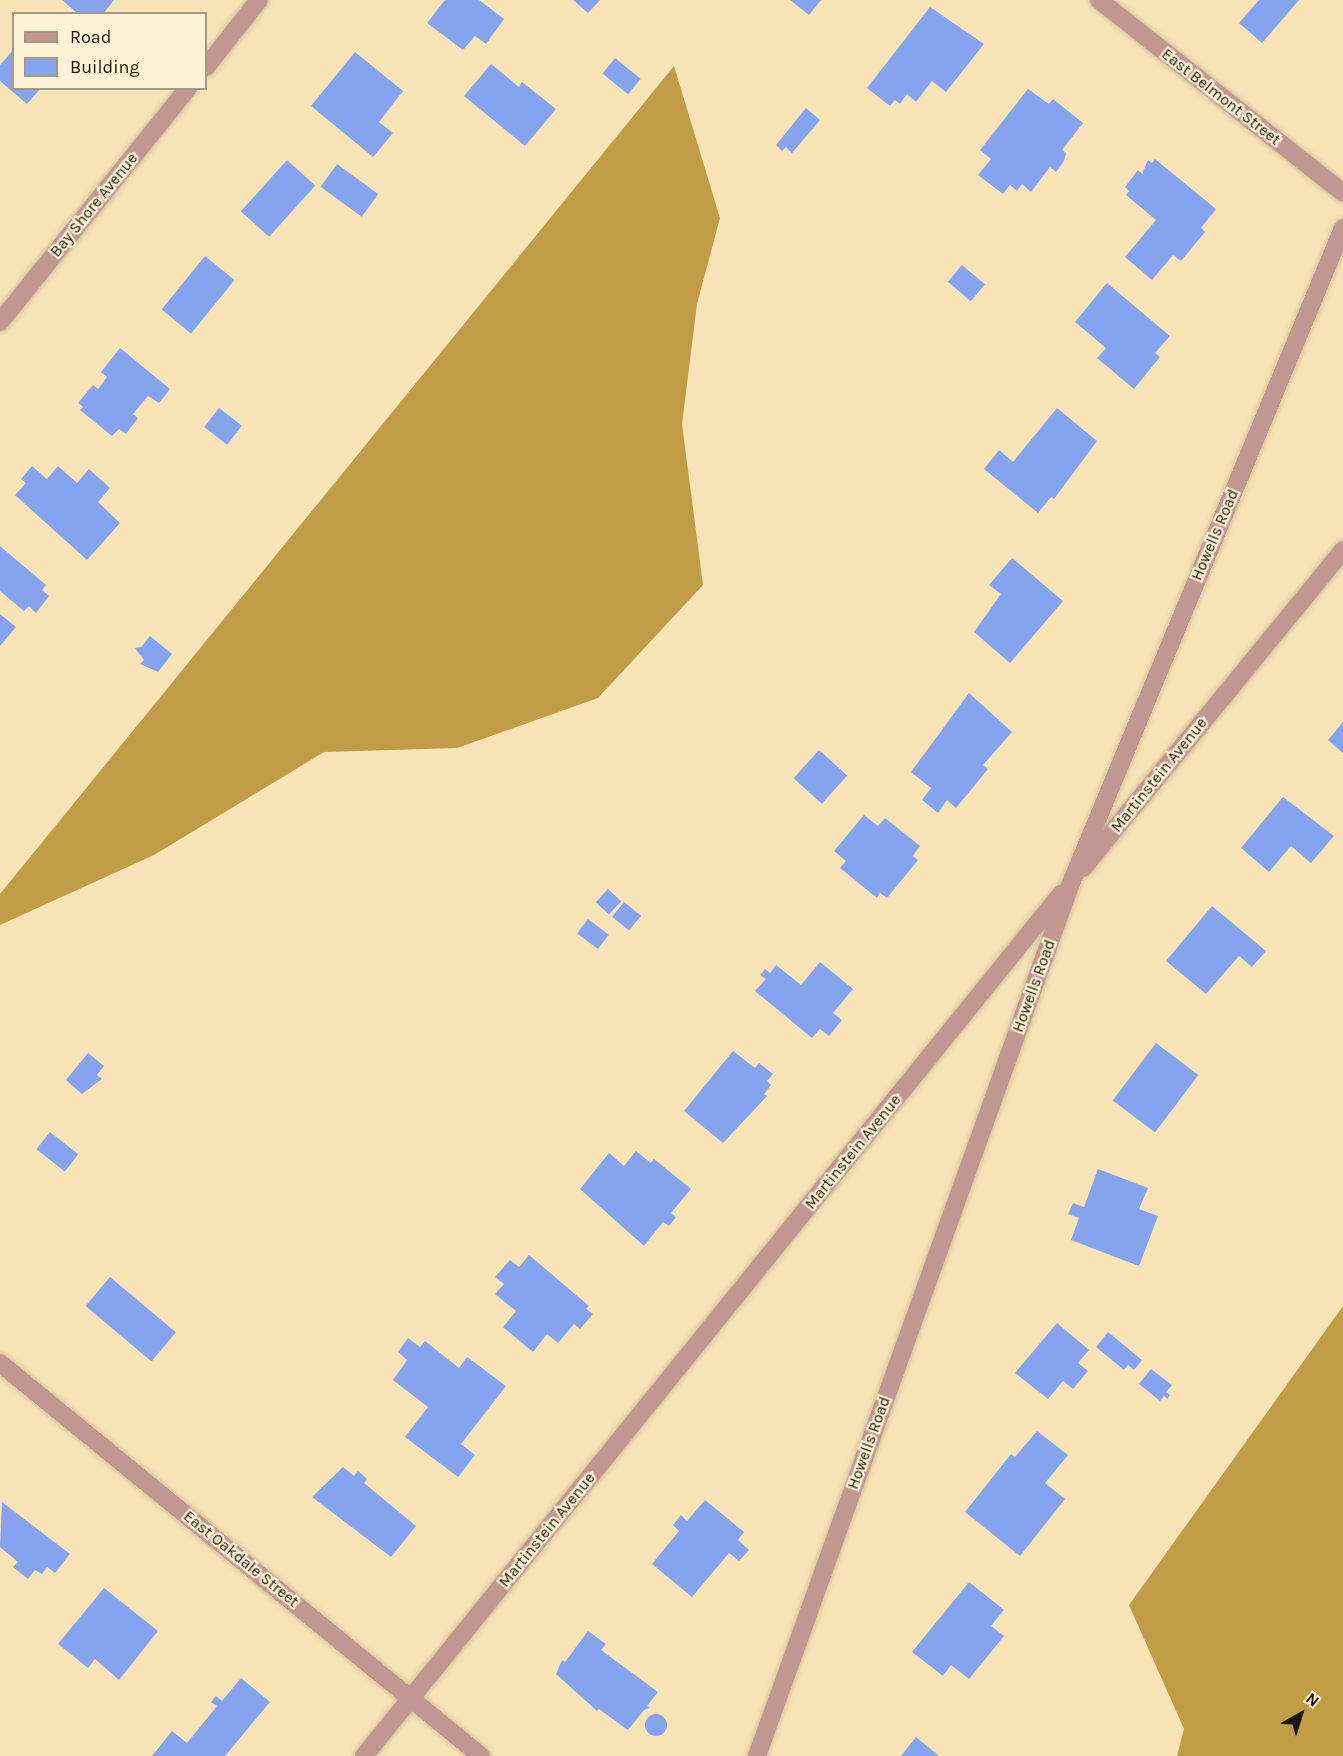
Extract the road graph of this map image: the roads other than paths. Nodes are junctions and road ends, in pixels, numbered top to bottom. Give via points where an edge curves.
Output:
1 (259, 0) edge
2 (1099, 0) edge
3 (207, 66) edge
4 (186, 90) edge
5 (1343, 193) edge
6 (1343, 228) edge
7 (0, 322) edge
8 (1343, 550) edge
9 (1071, 883) junction
10 (0, 1363) edge
11 (411, 1698) junction
12 (364, 1756) edge
13 (481, 1756) edge
14 (757, 1756) edge

1 - 3 street
2 - 5 street, East Belmont Street
4 - 7 street, Bay Shore Avenue
6 - 9 street, Howells Road
8 - 9 street, Martinstein Avenue
9 - 11 street, Martinstein Avenue
9 - 14 street, Howells Road
10 - 11 street, East Oakdale Street
11 - 12 street, Martinstein Avenue
11 - 13 street, East Oakdale Street

